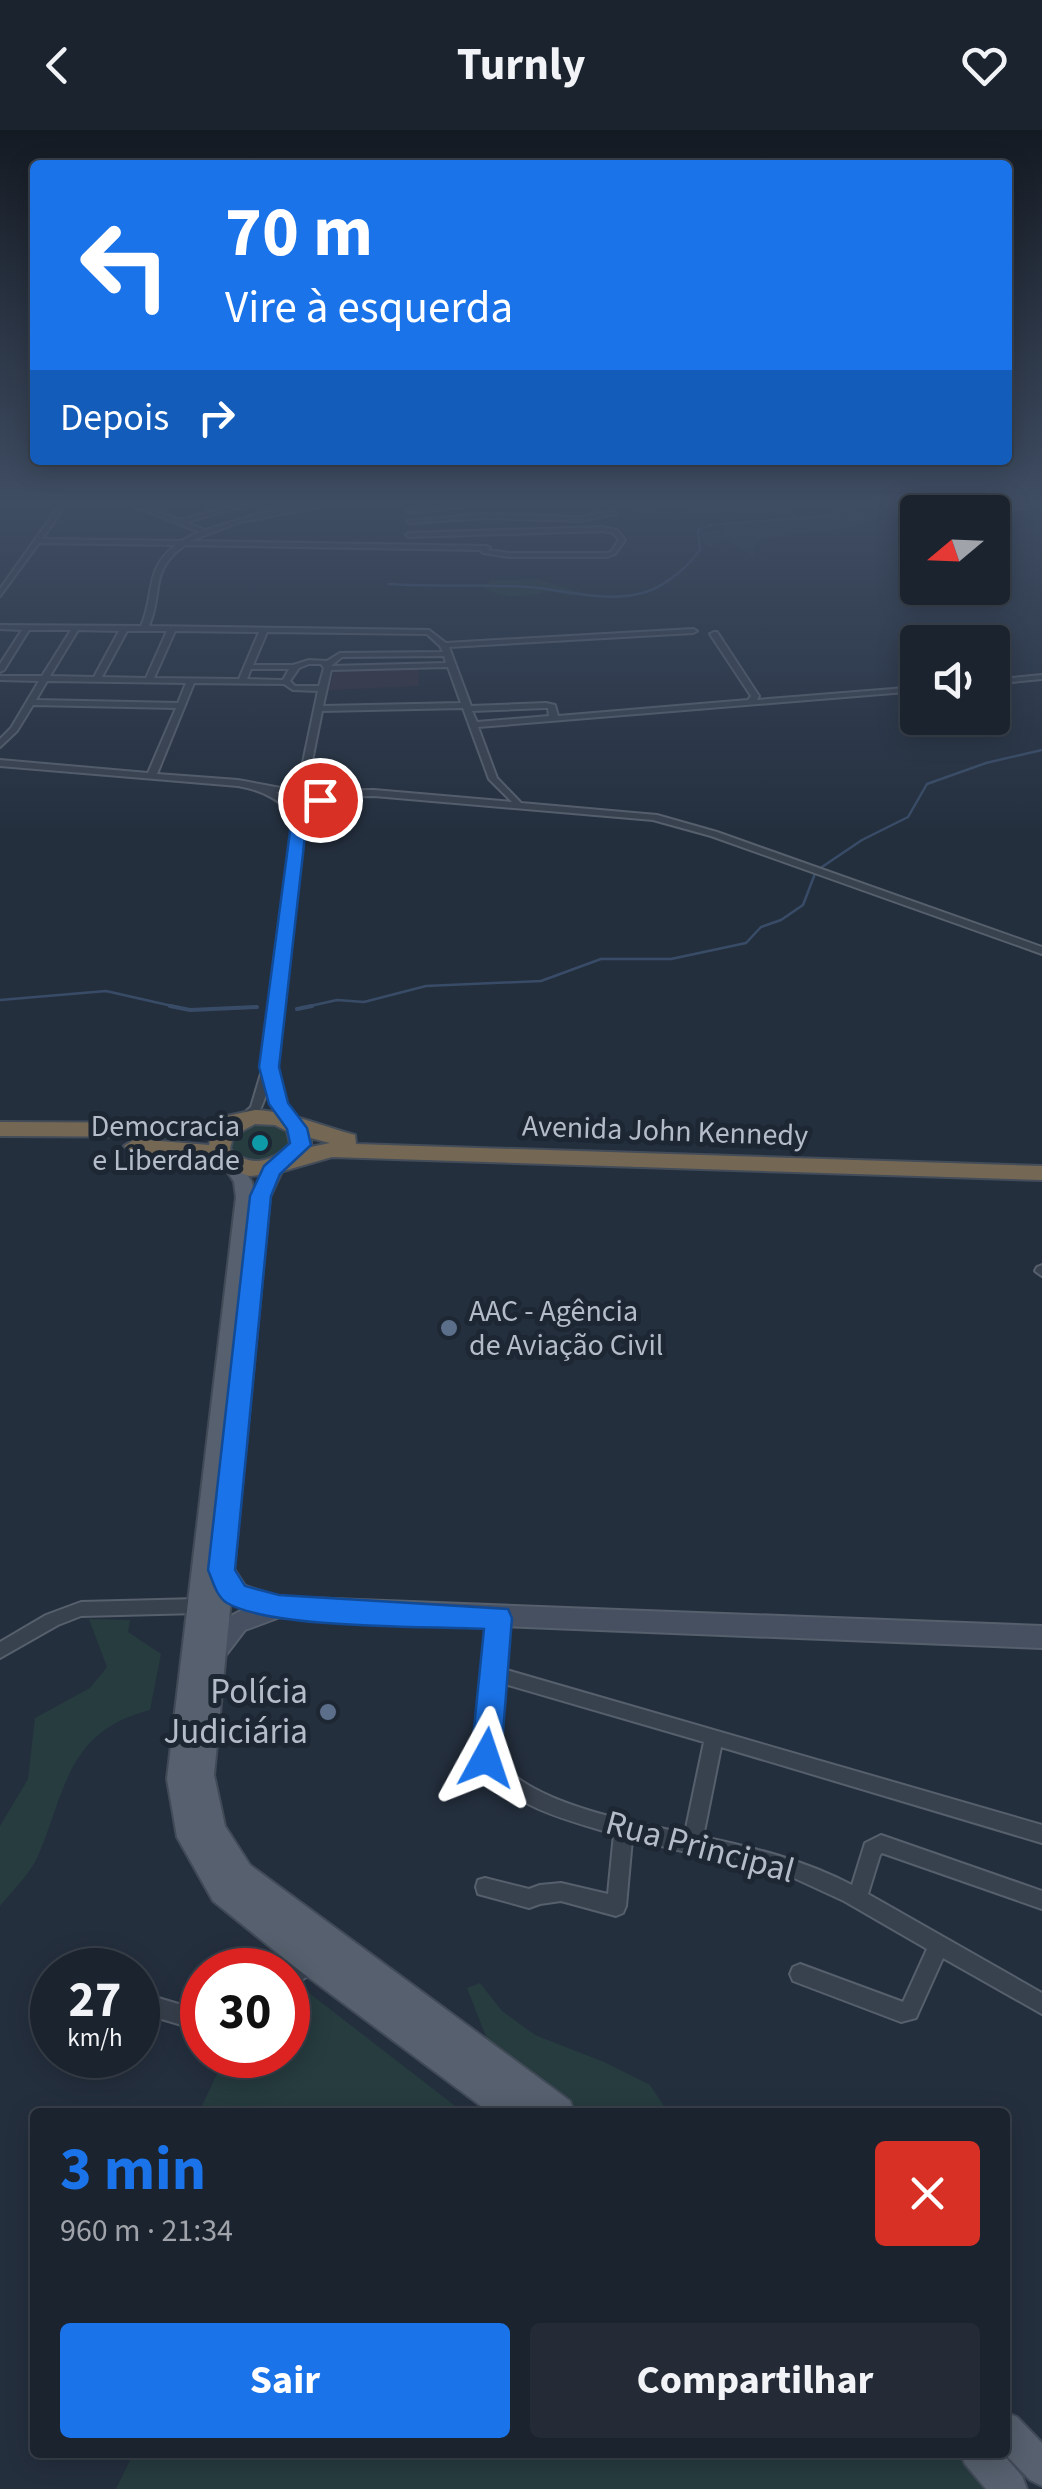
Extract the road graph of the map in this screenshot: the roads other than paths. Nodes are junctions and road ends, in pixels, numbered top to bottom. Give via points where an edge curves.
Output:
1 (152, 613) edge
2 (0, 627) edge
3 (27, 627) junction
4 (76, 628) junction
5 (124, 629) junction
6 (144, 629) junction
7 (172, 629) junction
8 (264, 630) junction
9 (693, 631) dead end
10 (714, 634) dead end
11 (445, 649) junction
12 (450, 664) junction
13 (328, 666) junction
14 (248, 667) junction
15 (292, 667) junction
16 (0, 670) edge
17 (0, 678) edge
18 (44, 678) junction
19 (1042, 678) edge
20 (97, 679) junction
21 (148, 680) junction
22 (191, 680) junction
23 (242, 681) junction
24 (1010, 681) edge
25 (286, 682) junction
26 (323, 689) junction
27 (900, 690) edge
28 (30, 702) junction
29 (752, 702) junction
30 (182, 706) junction
31 (467, 707) junction
32 (318, 709) junction
33 (554, 718) junction
34 (475, 726) junction
35 (0, 729) edge
36 (14, 729) junction
37 (0, 744) edge
38 (0, 763) edge
39 (152, 775) junction
40 (493, 778) junction
41 (238, 783) junction
42 (374, 793) junction
43 (302, 794) junction
44 (490, 802) junction
45 (532, 806) junction
46 (300, 816) junction
47 (825, 875) joint
48 (1042, 951) edge
49 (269, 1067) junction
50 (242, 1120) junction
51 (294, 1125) junction
52 (0, 1128) edge
53 (0, 1140) edge
54 (227, 1161) junction
55 (282, 1163) junction
56 (1042, 1164) edge
57 (1042, 1173) edge
58 (222, 1570) junction
59 (198, 1606) junction
60 (279, 1607) junction
61 (498, 1618) junction
62 (1042, 1636) edge
63 (0, 1651) edge
64 (212, 1652) junction
65 (495, 1674) junction
66 (714, 1737) junction
67 (624, 1828) junction
68 (1042, 1834) edge
69 (692, 1846) junction
70 (485, 1887) dead end
71 (857, 1899) junction
72 (1042, 1900) edge
73 (939, 1945) junction
74 (294, 1948) edge
75 (310, 1961) edge
76 (800, 1974) dead end
77 (1042, 2004) edge
78 (509, 2108) edge
79 (554, 2108) edge
80 (1010, 2433) edge
81 (982, 2458) edge
82 (1042, 2468) edge
83 (1009, 2489) edge

1 - 6 street
2 - 3 street
3 - 4 street
3 - 16 street
4 - 5 street
4 - 18 street
5 - 6 street
5 - 20 street
6 - 7 street
7 - 8 street
7 - 21 street
8 - 11 street via 424,631
8 - 14 street
9 - 11 street
10 - 29 street via 755,696
11 - 12 street
11 - 13 street via 340,654
12 - 13 street
12 - 31 street
13 - 15 street
13 - 26 street
14 - 15 street
14 - 23 street
15 - 25 street
17 - 18 street
18 - 20 street
18 - 28 street
19 - 24 street
20 - 21 street
21 - 22 street
22 - 23 street
22 - 30 street
23 - 25 street
25 - 26 street via 289,688
26 - 32 street
27 - 29 street
28 - 30 street
28 - 36 street
29 - 33 street
30 - 39 street
31 - 32 street
31 - 33 street via 546,704
31 - 34 street
32 - 43 street
33 - 34 street
34 - 40 street
35 - 36 street
36 - 37 street
38 - 39 street
39 - 41 street
40 - 44 street
40 - 45 street via 507,796
41 - 43 street
41 - 46 street via 278,796
42 - 43 street
42 - 44 street
42 - 46 street via 328,797
43 - 46 street
44 - 45 street
45 - 47 street via 654,817
46 - 49 street
47 - 48 street
49 - 50 street via 256,1110
49 - 51 street via 278,1104
50 - 51 highway via 268,1116
50 - 52 highway via 194,1130
50 - 54 highway via 219,1142
51 - 55 highway via 300,1145
51 - 56 highway, Avenida John Kennedy via 354,1141
53 - 54 highway via 192,1150
54 - 55 highway via 252,1169
54 - 59 main road via 245,1197
55 - 57 highway, Avenida John Kennedy via 332,1150
55 - 58 main road via 260,1196
58 - 60 main road via 237,1595
58 - 64 main road
59 - 63 street via 82,1609
59 - 74 main road via 180,1779 190,1838 223,1891
60 - 61 main road
60 - 64 main road via 236,1623
61 - 62 main road
61 - 65 street, Rua Principal
64 - 79 main road via 200,1775 205,1810 228,1860 271,1900
65 - 66 street
65 - 67 street, Rua Principal via 486,1758 495,1775
66 - 68 street
66 - 69 street
67 - 69 street, Rua Principal
67 - 70 street via 616,1906 556,1889 529,1899
69 - 71 street, Rua Principal via 783,1864
71 - 72 street via 872,1849 881,1844
71 - 73 street, Rua Principal
73 - 76 street via 910,2011
73 - 77 street, Rua Principal
75 - 78 main road
80 - 82 main road
81 - 83 main road

